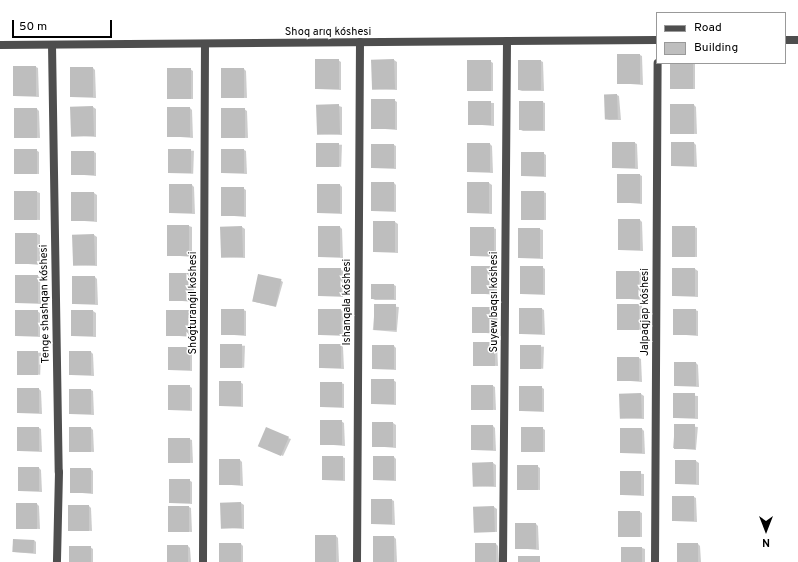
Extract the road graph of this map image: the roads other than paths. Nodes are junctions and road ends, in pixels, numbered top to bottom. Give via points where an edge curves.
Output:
1 (656, 40) edge
2 (786, 40) edge
3 (798, 40) edge
4 (507, 41) junction
5 (360, 42) junction
6 (205, 44) junction
7 (0, 45) edge
8 (52, 45) junction
9 (658, 64) edge
10 (58, 562) edge
11 (203, 562) edge
12 (357, 562) edge
13 (503, 562) edge
14 (655, 562) edge

1 - 4 street, Shoq arıq kóshesi
2 - 3 street
4 - 5 street, Shoq arıq kóshesi
4 - 13 street, Suyew baqsı kóshesi
5 - 6 street, Shoq arıq kóshesi
5 - 12 street, Ishanqala kóshesi
6 - 8 street, Shoq arıq kóshesi
6 - 11 street, Shógturanǵıl kóshesi
7 - 8 street, Shoq arıq kóshesi
8 - 10 street, Tenge shashqan kóshesi via 59,472
9 - 14 street, Jalpaqjap kóshesi

